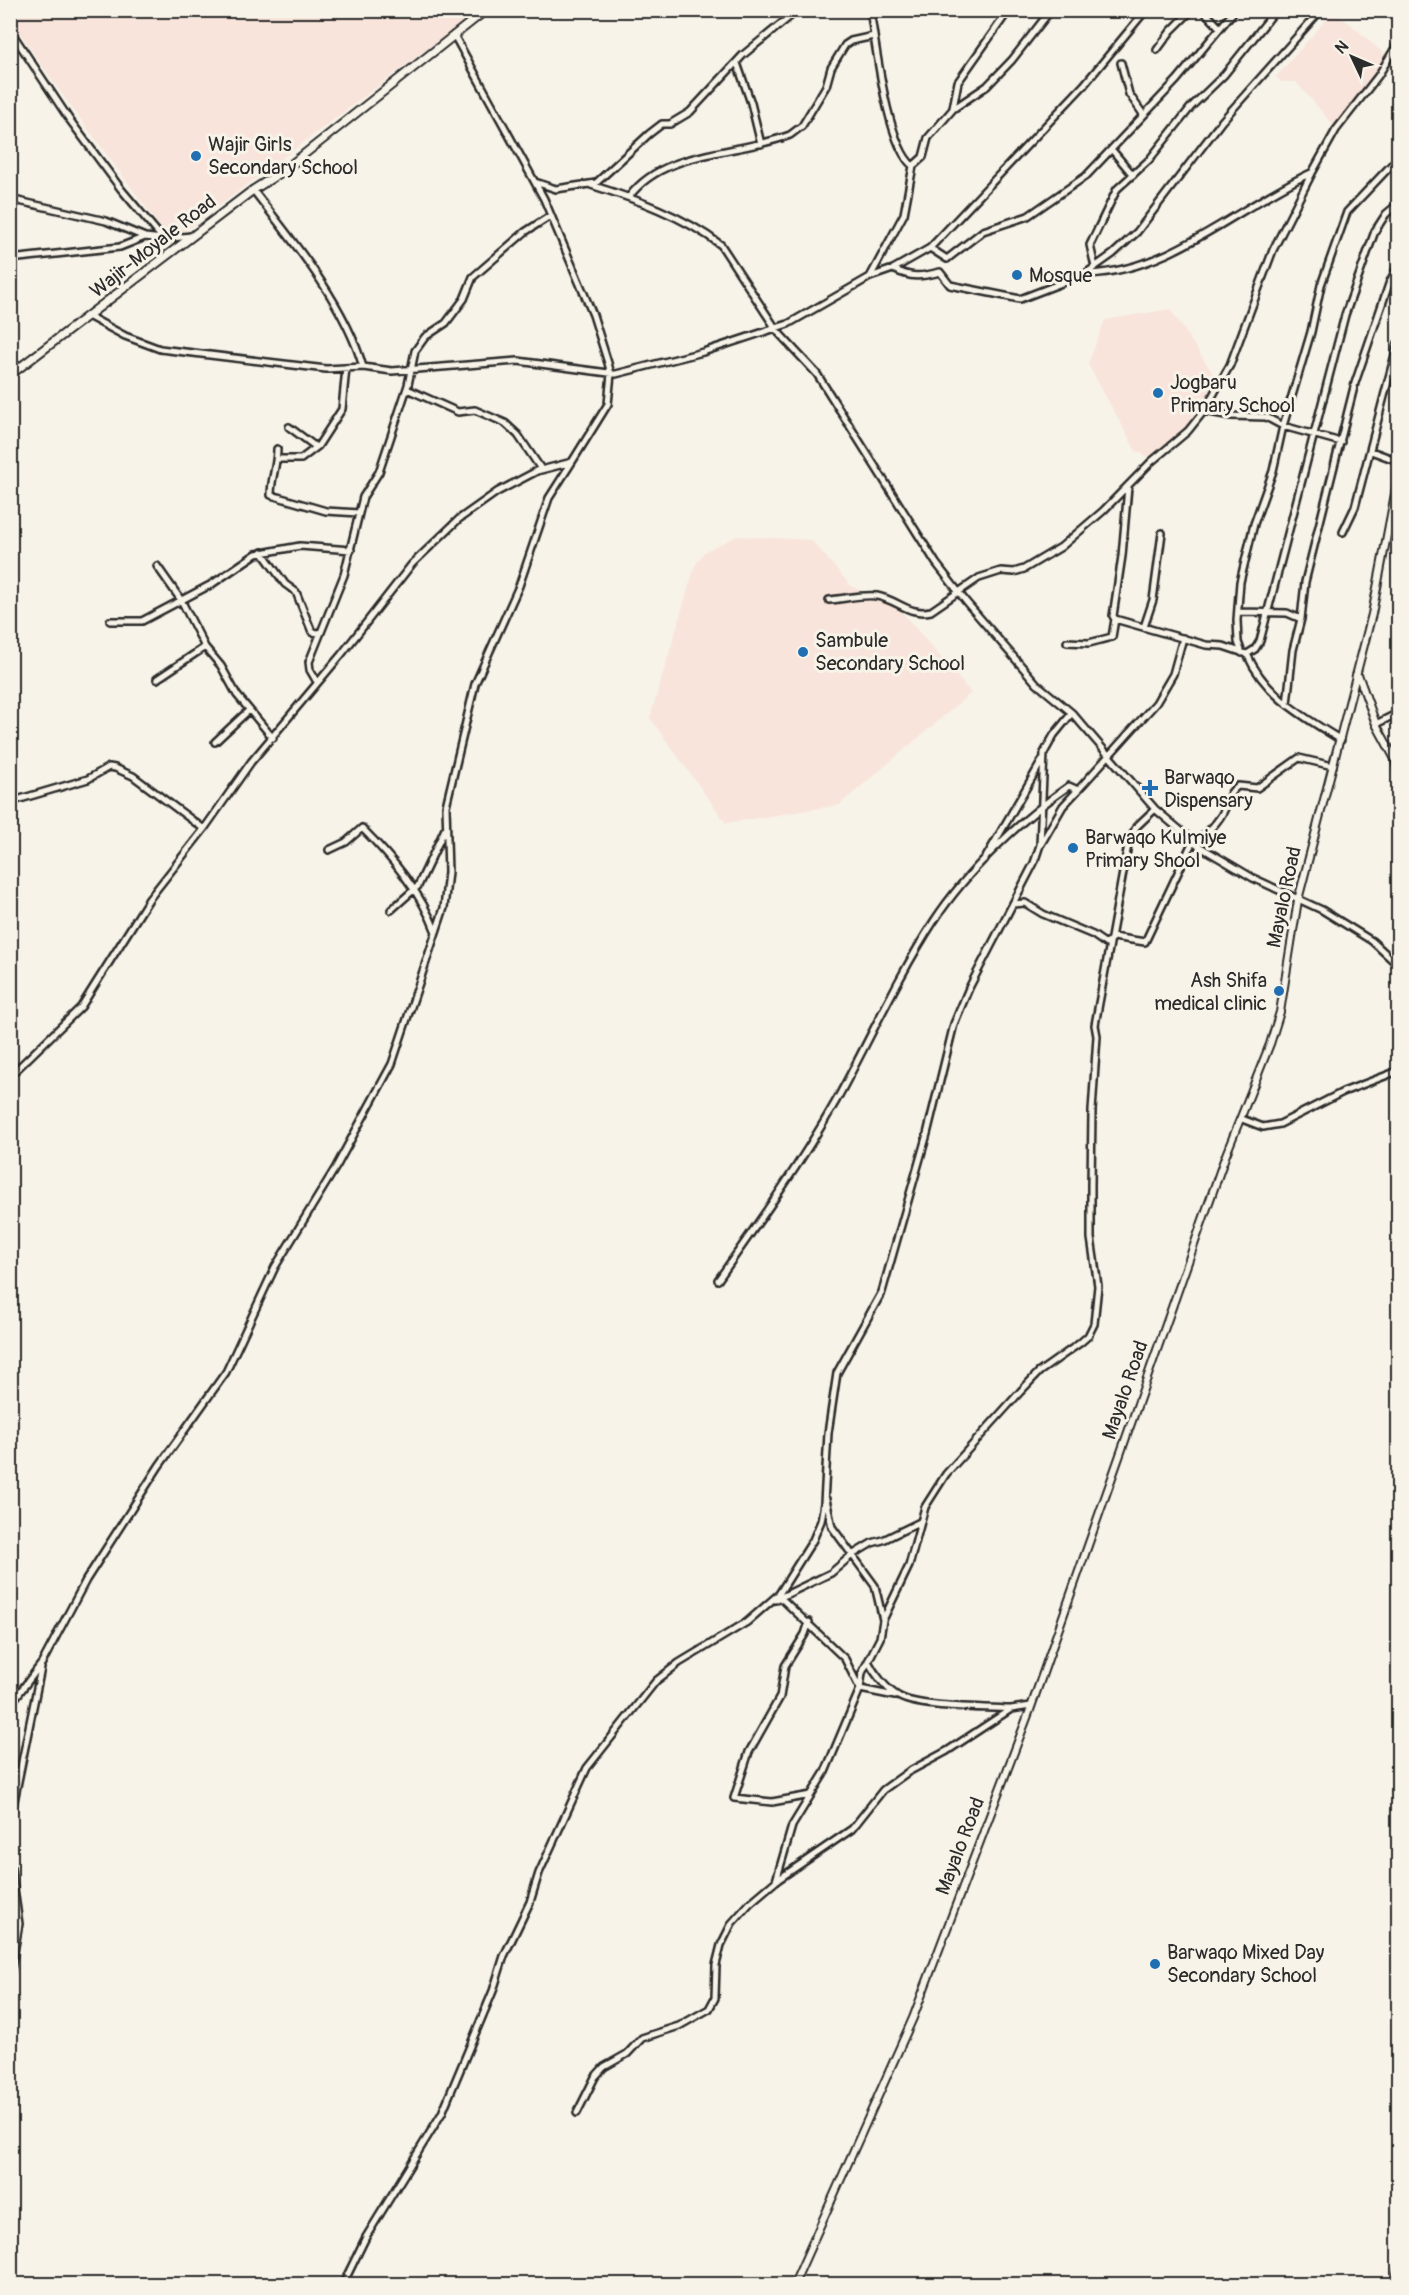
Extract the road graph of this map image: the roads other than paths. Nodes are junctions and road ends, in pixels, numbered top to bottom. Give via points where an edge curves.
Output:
1 (486, 10) edge
2 (798, 10) edge
3 (870, 10) edge
4 (1010, 10) edge
5 (1051, 10) edge
6 (1146, 10) edge
7 (1192, 10) edge
8 (1203, 10) edge
9 (1235, 10) edge
10 (1276, 10) edge
11 (1321, 10) edge
12 (1220, 28) junction
13 (10, 30) edge
14 (454, 35) junction
15 (874, 36) junction
16 (1398, 43) edge
17 (1157, 50) dead end
18 (736, 63) junction
19 (1121, 63) dead end
20 (952, 109) junction
21 (1143, 114) junction
22 (761, 144) junction
23 (1112, 150) junction
24 (1398, 158) edge
25 (913, 166) junction
26 (1312, 173) junction
27 (1133, 176) junction
28 (535, 182) junction
29 (591, 185) junction
30 (253, 190) junction
31 (629, 197) junction
32 (10, 199) edge
33 (1398, 204) edge
34 (550, 216) junction
35 (191, 236) junction
36 (146, 237) junction
37 (163, 239) junction
38 (930, 248) junction
39 (10, 259) edge
40 (947, 259) junction
41 (1398, 265) edge
42 (1095, 267) junction
43 (893, 269) junction
44 (940, 272) junction
45 (1085, 274) junction
46 (870, 277) junction
47 (88, 316) junction
48 (776, 327) junction
49 (1398, 343) edge
50 (363, 367) junction
51 (346, 368) junction
52 (411, 369) junction
53 (611, 374) junction
54 (11, 375) edge
55 (407, 388) junction
56 (1204, 411) junction
57 (1283, 426) junction
58 (289, 428) dead end
59 (1312, 435) junction
60 (1341, 442) junction
61 (316, 447) junction
62 (277, 449) dead end
63 (1371, 451) junction
64 (277, 459) junction
65 (1398, 461) edge
66 (572, 462) junction
67 (542, 469) junction
68 (1398, 478) edge
69 (1128, 487) junction
70 (359, 513) junction
71 (1343, 532) dead end
72 (1162, 533) dead end
73 (351, 550) junction
74 (262, 552) junction
75 (157, 566) dead end
76 (958, 591) junction
77 (181, 600) junction
78 (829, 600) dead end
79 (1268, 611) junction
80 (1239, 612) junction
81 (1302, 618) junction
82 (1115, 619) junction
83 (110, 621) dead end
84 (1144, 627) junction
85 (319, 633) junction
86 (1183, 638) junction
87 (1067, 642) dead end
88 (205, 647) junction
89 (1245, 653) junction
90 (1356, 675) junction
91 (157, 679) dead end
92 (317, 682) junction
93 (1287, 704) junction
94 (248, 711) junction
95 (1398, 713) edge
96 (1072, 714) junction
97 (1376, 724) junction
98 (273, 738) junction
99 (1341, 740) junction
100 (215, 742) dead end
101 (1108, 755) junction
102 (1043, 759) junction
103 (1396, 761) edge
104 (1334, 766) junction
105 (1398, 774) edge
106 (1078, 790) junction
107 (10, 802) edge
108 (1043, 804) junction
109 (1155, 809) junction
110 (446, 828) junction
111 (204, 829) junction
112 (1192, 843) junction
113 (1040, 845) junction
114 (329, 850) dead end
115 (984, 863) junction
116 (414, 890) junction
117 (1298, 900) junction
118 (1013, 904) junction
119 (391, 910) dead end
120 (436, 932) junction
121 (1113, 937) junction
122 (1398, 965) edge
123 (1398, 1071) edge
124 (10, 1076) edge
125 (1242, 1119) junction
126 (718, 1280) dead end
127 (824, 1485) junction
128 (920, 1522) junction
129 (852, 1555) junction
130 (780, 1598) junction
131 (771, 1602) junction
132 (882, 1620) junction
133 (809, 1622) junction
134 (868, 1661) junction
135 (42, 1664) junction
136 (860, 1689) junction
137 (897, 1696) junction
138 (10, 1705) edge
139 (1031, 1706) junction
140 (1011, 1709) junction
141 (811, 1795) junction
142 (10, 1821) edge
143 (10, 1861) edge
144 (776, 1881) junction
145 (10, 1975) edge
146 (577, 2113) dead end
147 (1398, 2270) edge
148 (343, 2284) edge
149 (794, 2284) edge
150 (1395, 2284) edge

1 - 14 main road, Wajir-Moyale Road
2 - 18 street
3 - 15 street
4 - 20 street via 958,82
5 - 20 street via 1029,42 987,86
6 - 38 street via 1084,85
7 - 17 street
8 - 12 street
9 - 12 street
10 - 27 street via 1224,75 1191,107
11 - 42 street via 1222,121 1137,232
12 - 21 street
13 - 37 street via 69,119
14 - 28 street
14 - 30 main road, Wajir-Moyale Road via 283,171
15 - 22 street via 851,41 841,49 826,86 802,126 790,135
15 - 25 street via 887,109 905,160
16 - 26 street via 1336,130
18 - 22 street
18 - 29 street via 690,112 670,124 662,124
19 - 21 street via 1129,94
20 - 25 street via 928,138 923,157
21 - 23 street
22 - 31 street via 678,163 642,180
23 - 27 street
23 - 40 street via 1061,196 1028,216 983,231
24 - 57 street via 1353,205 1344,221 1321,285
25 - 46 street via 904,214
26 - 45 street via 1195,240 1142,264 1113,273
26 - 56 street via 1273,250 1230,365
27 - 42 street via 1111,198 1091,241
28 - 29 street via 556,189
28 - 34 street
29 - 31 street
30 - 35 main road, Wajir-Moyale Road
30 - 50 street via 342,316
31 - 48 street via 721,245
32 - 36 street via 106,221
33 - 59 street via 1378,225 1362,261
34 - 52 street via 525,232 470,280 464,299 446,323 420,344
34 - 53 street via 593,315
35 - 37 street
35 - 47 main road, Wajir-Moyale Road
36 - 37 street
36 - 39 street via 120,247
38 - 40 street
38 - 43 street
40 - 44 street
41 - 60 street via 1355,383
42 - 45 street
43 - 44 street via 922,277
43 - 46 street
44 - 45 street via 950,285 1020,299
46 - 48 street via 797,320
47 - 51 street via 159,349 326,369
47 - 54 main road, Wajir-Moyale Road
48 - 53 street via 703,352
48 - 76 street via 817,374 936,563
49 - 63 street
50 - 51 street
50 - 52 street
51 - 61 street via 342,409
52 - 53 street via 518,361
52 - 55 street
53 - 66 street via 608,404
55 - 67 street via 458,412 475,410 505,423
55 - 70 street via 379,472 363,497
56 - 57 street via 1266,417
56 - 69 street
57 - 59 street
57 - 80 street via 1240,582
58 - 61 street
59 - 60 street
59 - 79 street
60 - 81 street via 1305,582
61 - 64 street via 301,459
62 - 64 street
63 - 65 street
63 - 71 street via 1355,507
64 - 70 street via 271,495 326,512
66 - 67 street
66 - 110 street via 549,498 523,577 475,684 449,792
67 - 92 street via 484,501 422,554
68 - 90 street, Mayalo Road
69 - 76 street via 1045,558 1014,572 1001,571 979,578
69 - 82 street
70 - 73 street
72 - 84 street via 1153,600
73 - 74 street via 300,546
73 - 85 street via 328,618
74 - 77 street
74 - 85 street via 285,584 296,592 312,632
75 - 77 street
76 - 78 street via 923,613 876,596
76 - 96 street via 1014,659
77 - 83 street via 142,621
77 - 88 street
79 - 80 street
79 - 81 street
79 - 89 street via 1256,649
80 - 89 street via 1239,642
81 - 93 street via 1293,650
82 - 84 street
82 - 87 street via 1112,637 1089,643
84 - 86 street
85 - 92 street via 309,662
86 - 89 street
86 - 101 street via 1173,674 1156,704
88 - 91 street
88 - 94 street
89 - 93 street via 1265,685
90 - 97 street
90 - 99 street, Mayalo Road
92 - 98 street
93 - 99 street via 1302,718
94 - 98 street
94 - 100 street
95 - 97 street
96 - 101 street
96 - 102 street via 1054,735
97 - 103 street
98 - 111 street via 251,762
99 - 104 street, Mayalo Road
101 - 106 street
101 - 109 street
102 - 108 street
102 - 115 street
103 - 105 street
104 - 112 street via 1299,758 1257,788 1238,786 1228,795 1217,820 1202,838
104 - 117 street, Mayalo Road
106 - 108 street via 1069,786
106 - 113 street via 1063,806
107 - 111 street via 88,779 109,767 133,776
108 - 113 street
108 - 115 street
109 - 112 street
109 - 121 street via 1131,836
110 - 116 street
110 - 120 street via 447,892
111 - 124 street via 149,899 81,1007
112 - 117 street
112 - 121 street via 1145,942
113 - 118 street
114 - 116 street via 362,828 388,854
115 - 126 street via 964,880 935,920 817,1132
116 - 119 street
116 - 120 street
117 - 122 street via 1309,902 1372,941
117 - 125 street, Mayalo Road via 1280,1012
118 - 121 street via 1025,903 1106,944
118 - 127 street via 954,1024 882,1292 837,1373
120 - 135 street via 398,1050 383,1082 275,1267 226,1372 168,1452 91,1573
121 - 128 street via 1095,1025 1091,1239 1098,1286 1094,1324 1080,1344 1039,1372 960,1458 938,1486
123 - 125 street via 1343,1092 1280,1124 1263,1127
125 - 139 street, Mayalo Road
127 - 129 street via 832,1527
127 - 131 street via 821,1521 813,1540 792,1577
128 - 129 street
128 - 132 street via 909,1566
129 - 130 street via 831,1573
129 - 132 street via 875,1586
130 - 131 street
130 - 133 street
131 - 148 street via 656,1681 587,1768 504,1956 442,2113 366,2237
132 - 134 street via 880,1638
133 - 136 street via 845,1659
133 - 141 street via 785,1666 780,1697 748,1752 734,1798 772,1802
134 - 136 street
134 - 137 street
135 - 138 street
135 - 142 street
136 - 137 street
136 - 141 street via 825,1772
137 - 140 street via 914,1702
139 - 140 street
139 - 149 street, Mayalo Road via 913,2018
140 - 144 street via 883,1790 852,1829
141 - 144 street via 792,1826
143 - 145 street via 19,1924
144 - 146 street via 732,1923 718,1955 715,1998 709,2009 679,2026 642,2038 627,2054 604,2067
147 - 150 street

